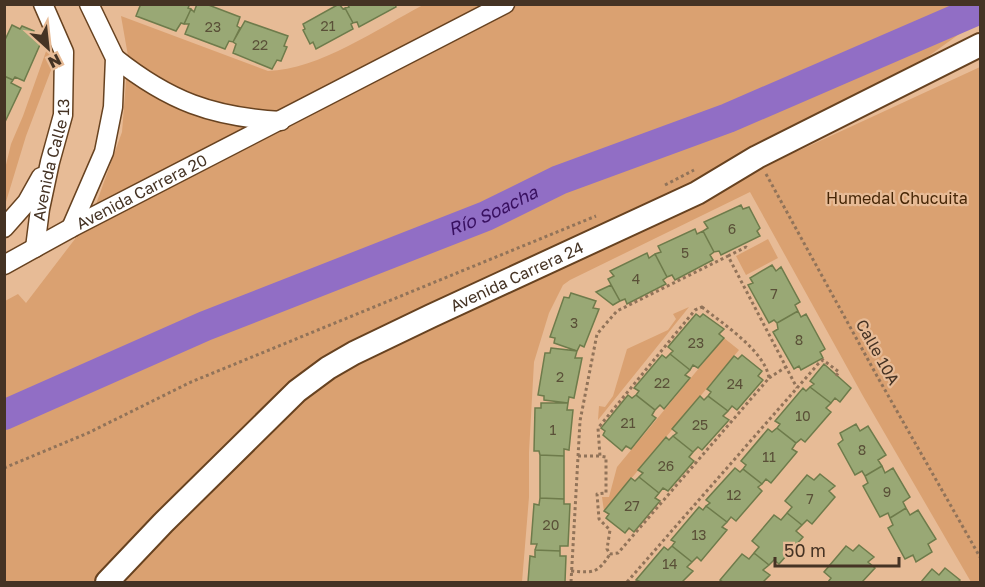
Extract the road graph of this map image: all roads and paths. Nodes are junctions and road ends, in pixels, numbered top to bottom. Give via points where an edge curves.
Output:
1 (43, 4) edge
2 (89, 4) edge
3 (505, 4) edge
4 (981, 45) edge
5 (116, 58) junction
6 (281, 121) junction
7 (757, 157) junction
8 (50, 162) junction
9 (703, 166) dead end
10 (662, 186) dead end
11 (600, 215) dead end
12 (4, 228) edge
13 (71, 228) junction
14 (35, 248) junction
15 (748, 249) dead end
16 (728, 256) junction
17 (4, 265) edge
18 (786, 367) junction
19 (836, 376) dead end
20 (769, 378) junction
21 (797, 388) junction
22 (577, 456) junction
23 (600, 456) junction
24 (4, 468) edge
25 (610, 554) junction
26 (981, 557) edge
27 (571, 571) junction
28 (107, 582) edge
29 (571, 582) edge
30 (627, 582) edge

1 - 8 street, Avenida Calle 13 via 64,52 63,115
2 - 5 street
3 - 6 street, Avenida Carrera 20
4 - 7 main road, Avenida Carrera 24
5 - 6 street, Avenida Carrera 20 via 164,93 192,105 250,120
5 - 13 street, Avenida Calle 13 via 105,152
6 - 13 street, Avenida Carrera 20
7 - 26 path, Calle 10A
7 - 28 main road, Avenida Carrera 24 via 697,193 328,368 297,391
8 - 12 street via 27,202
8 - 14 street, Avenida Calle 13
9 - 10 path
11 - 24 path via 191,382 88,433
13 - 14 street, Avenida Carrera 20
14 - 17 street, Avenida Carrera 20
15 - 16 path
16 - 18 path
16 - 22 path via 617,311 597,334
18 - 20 path
18 - 21 path
19 - 21 path via 838,372 824,360
20 - 23 path via 752,349 702,307 695,310 598,428
20 - 25 path via 618,554
21 - 30 path
22 - 23 path
22 - 27 path
23 - 25 path via 606,457 606,493 597,494 599,519 610,530
25 - 27 path via 601,569
27 - 29 path

